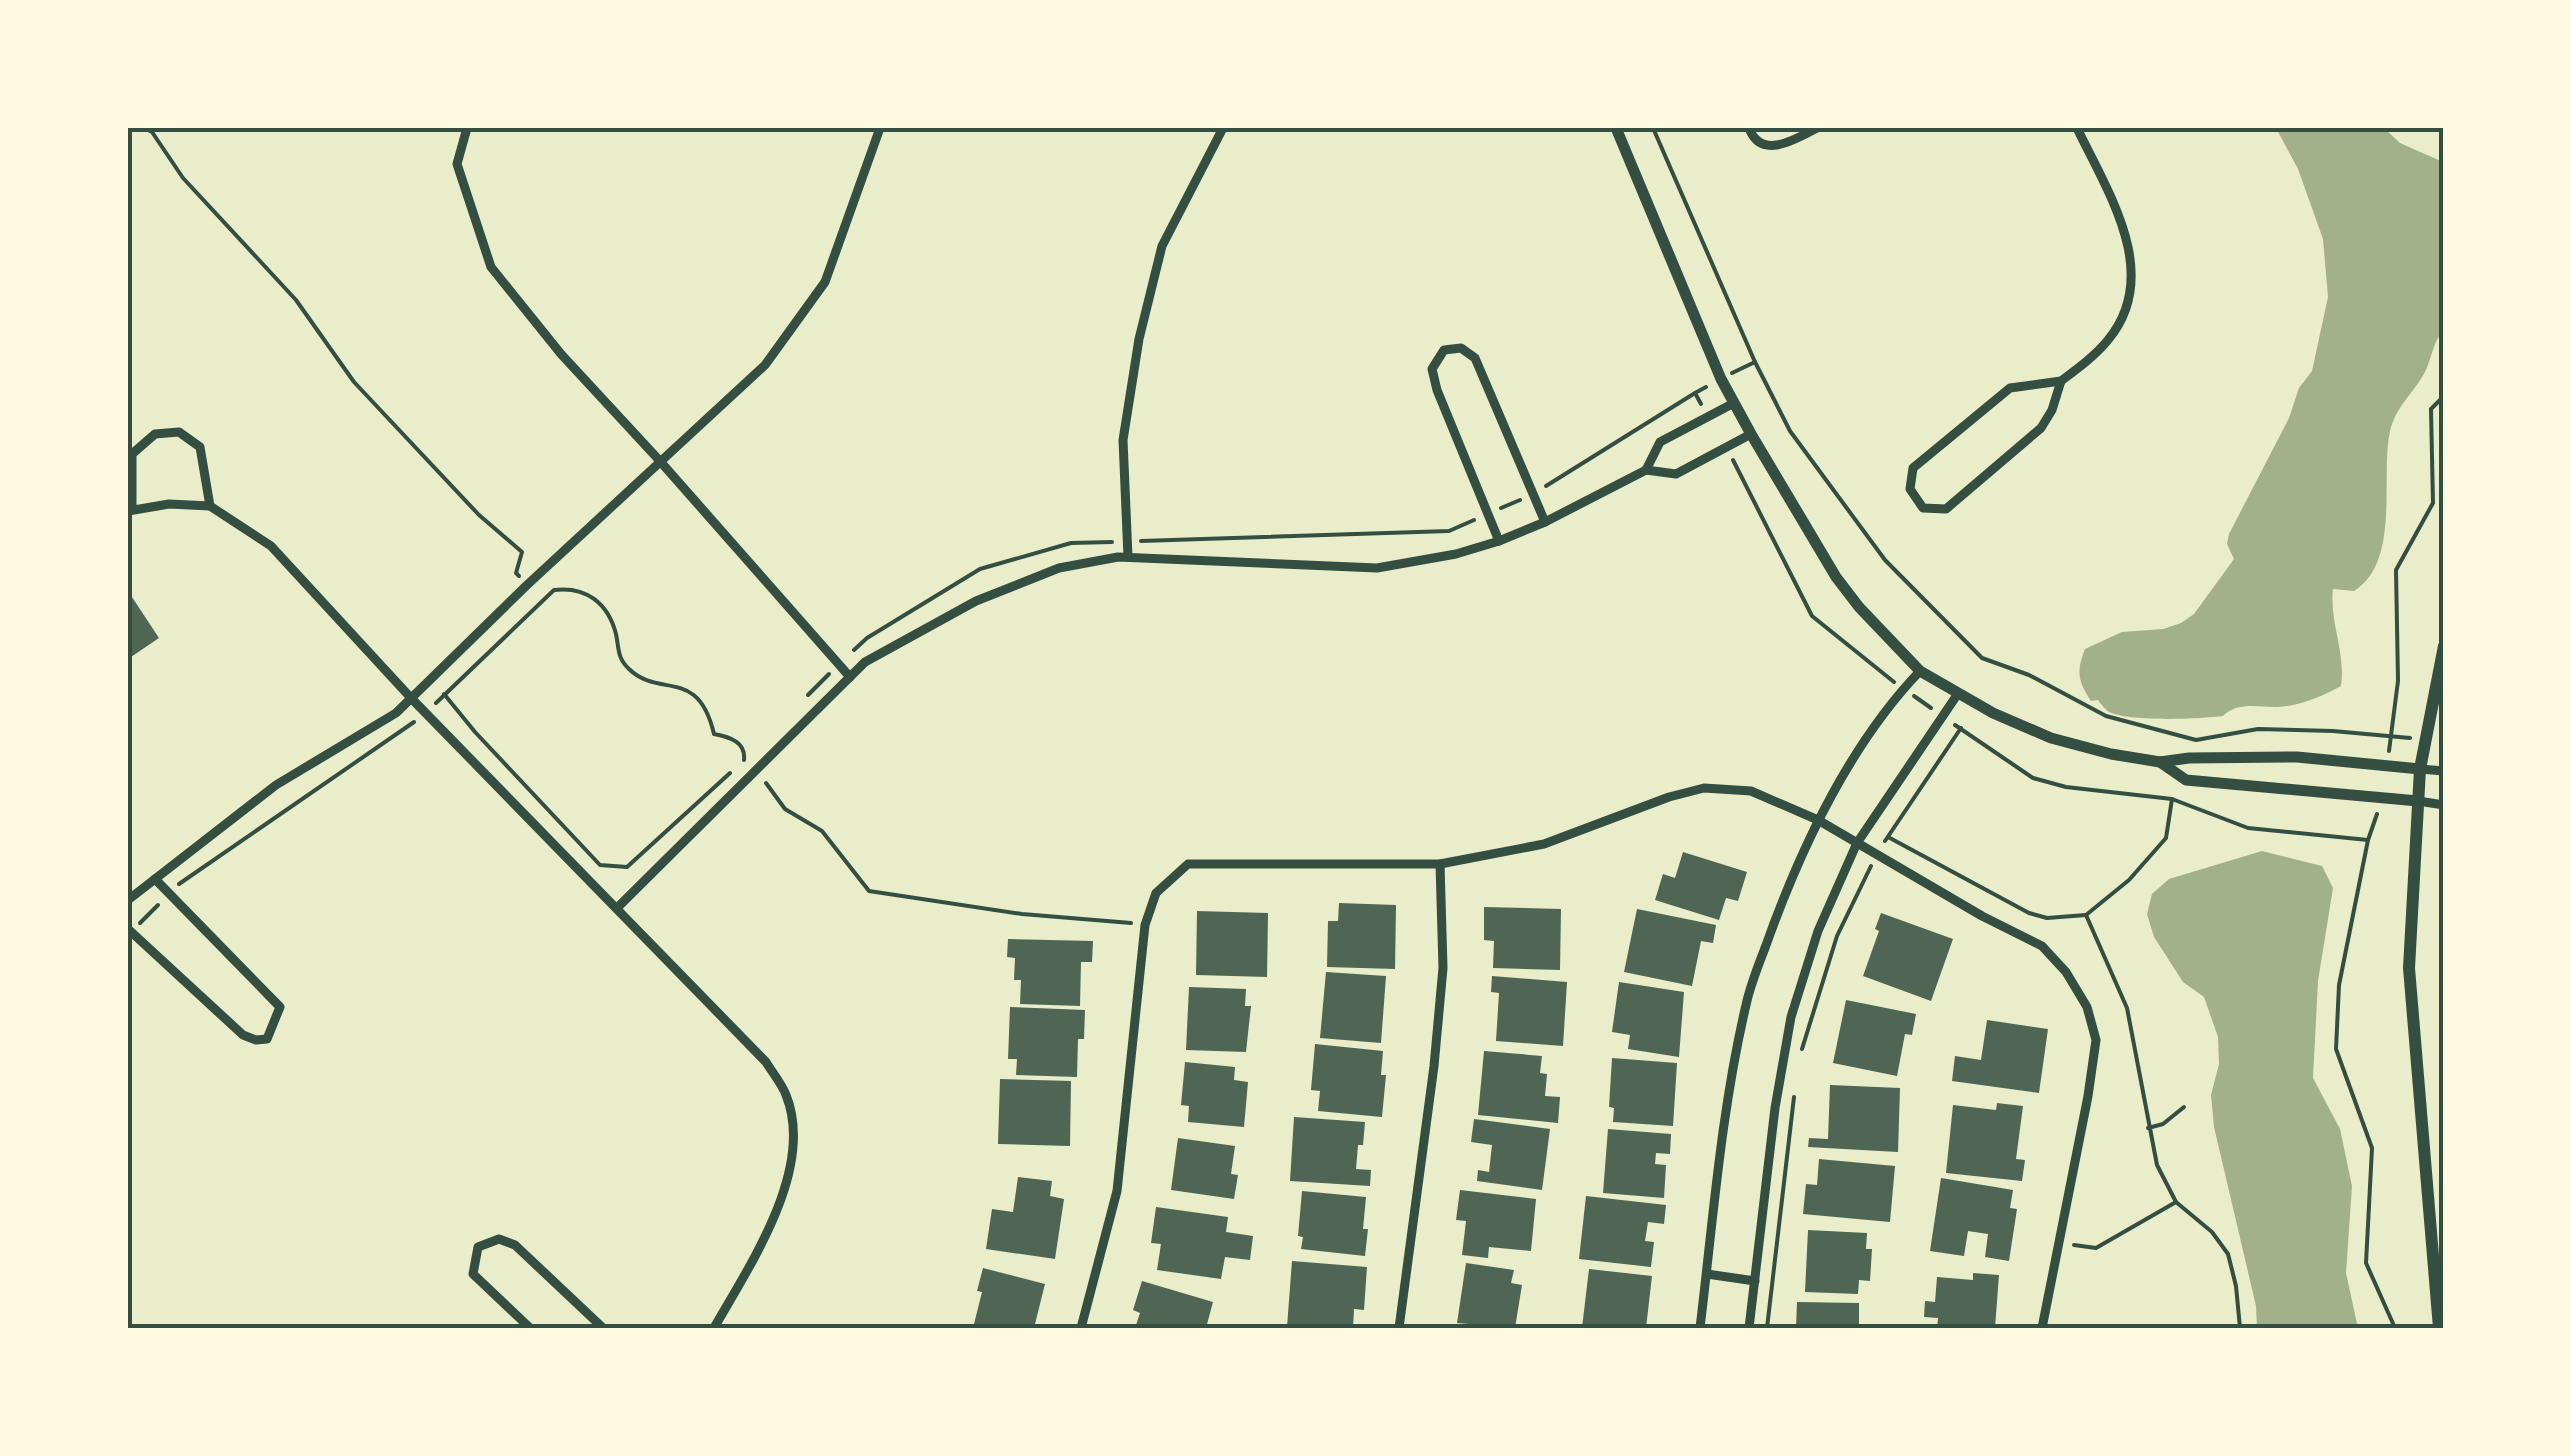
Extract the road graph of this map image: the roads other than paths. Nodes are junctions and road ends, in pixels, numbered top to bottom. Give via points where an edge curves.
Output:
1 (467, 128) edge
2 (880, 128) edge
3 (1223, 128) edge
4 (1616, 128) edge
5 (1749, 128) edge
6 (1818, 128) edge
7 (2077, 128) edge
8 (2060, 381) junction
9 (1734, 403) junction
10 (1750, 434) junction
11 (660, 460) junction
12 (1646, 470) junction
13 (210, 506) junction
14 (130, 511) edge
15 (1545, 522) junction
16 (1500, 542) junction
17 (1128, 558) junction
18 (2444, 646) edge
19 (1920, 671) junction
20 (850, 677) junction
21 (1957, 695) junction
22 (412, 698) junction
23 (2160, 762) junction
24 (2420, 769) junction
25 (2444, 770) edge
26 (2418, 801) junction
27 (2444, 805) edge
28 (1818, 820) junction
29 (1857, 843) junction
30 (1440, 864) junction
31 (154, 879) junction
32 (128, 900) edge
33 (617, 908) junction
34 (129, 931) edge
35 (1706, 1274) junction
36 (1754, 1281) junction
37 (530, 1328) edge
38 (603, 1328) edge
39 (714, 1328) edge
40 (1081, 1328) edge
41 (1400, 1328) edge
42 (1700, 1328) edge
43 (1749, 1328) edge
44 (2042, 1328) edge
45 (2438, 1328) edge

1 - 11 street via 457,164 491,267
2 - 11 street via 825,282 765,366
3 - 17 street via 1162,246 1139,339 1124,440
4 - 9 street
5 - 6 street via 1767,146 1788,144
7 - 8 street via 2130,244 2132,272 2126,306 2110,338
8 - 8 street via 2010,388 1913,468 1910,489 1923,508 1946,509 2041,428
9 - 10 street
9 - 12 street via 1660,442
10 - 12 street via 1676,474
10 - 19 street via 1836,577
11 - 20 street
11 - 22 street
12 - 15 street
13 - 14 street
13 - 14 street via 200,447 179,432 156,434 132,454
13 - 22 street via 272,546
15 - 16 street
15 - 16 street via 1475,358 1462,348 1444,350 1432,369 1437,390
16 - 17 street via 1377,568
17 - 20 street via 1058,568 976,601 865,662
18 - 24 main road
19 - 21 street
19 - 28 street
20 - 33 street
21 - 23 street via 2051,738
21 - 29 street
22 - 31 street via 276,785
22 - 33 street
23 - 24 street via 2297,756
23 - 26 street via 2186,780
24 - 25 street
24 - 26 main road
26 - 27 street
26 - 45 main road via 2409,968
28 - 29 street
28 - 30 street via 1752,791 1704,788 1544,844
28 - 35 street via 1746,1001
29 - 36 street via 1818,931 1791,1017
29 - 44 street via 2042,946 2087,1007 2096,1040
30 - 40 street via 1188,864 1156,893 1146,925 1117,1192
30 - 41 street via 1443,968
31 - 32 street
31 - 34 street via 280,1007 267,1039 243,1035
33 - 39 street via 766,1062 786,1095 794,1132 791,1174
35 - 36 street
35 - 42 street
36 - 43 street
37 - 38 street via 473,1274 478,1246 499,1239 515,1245

